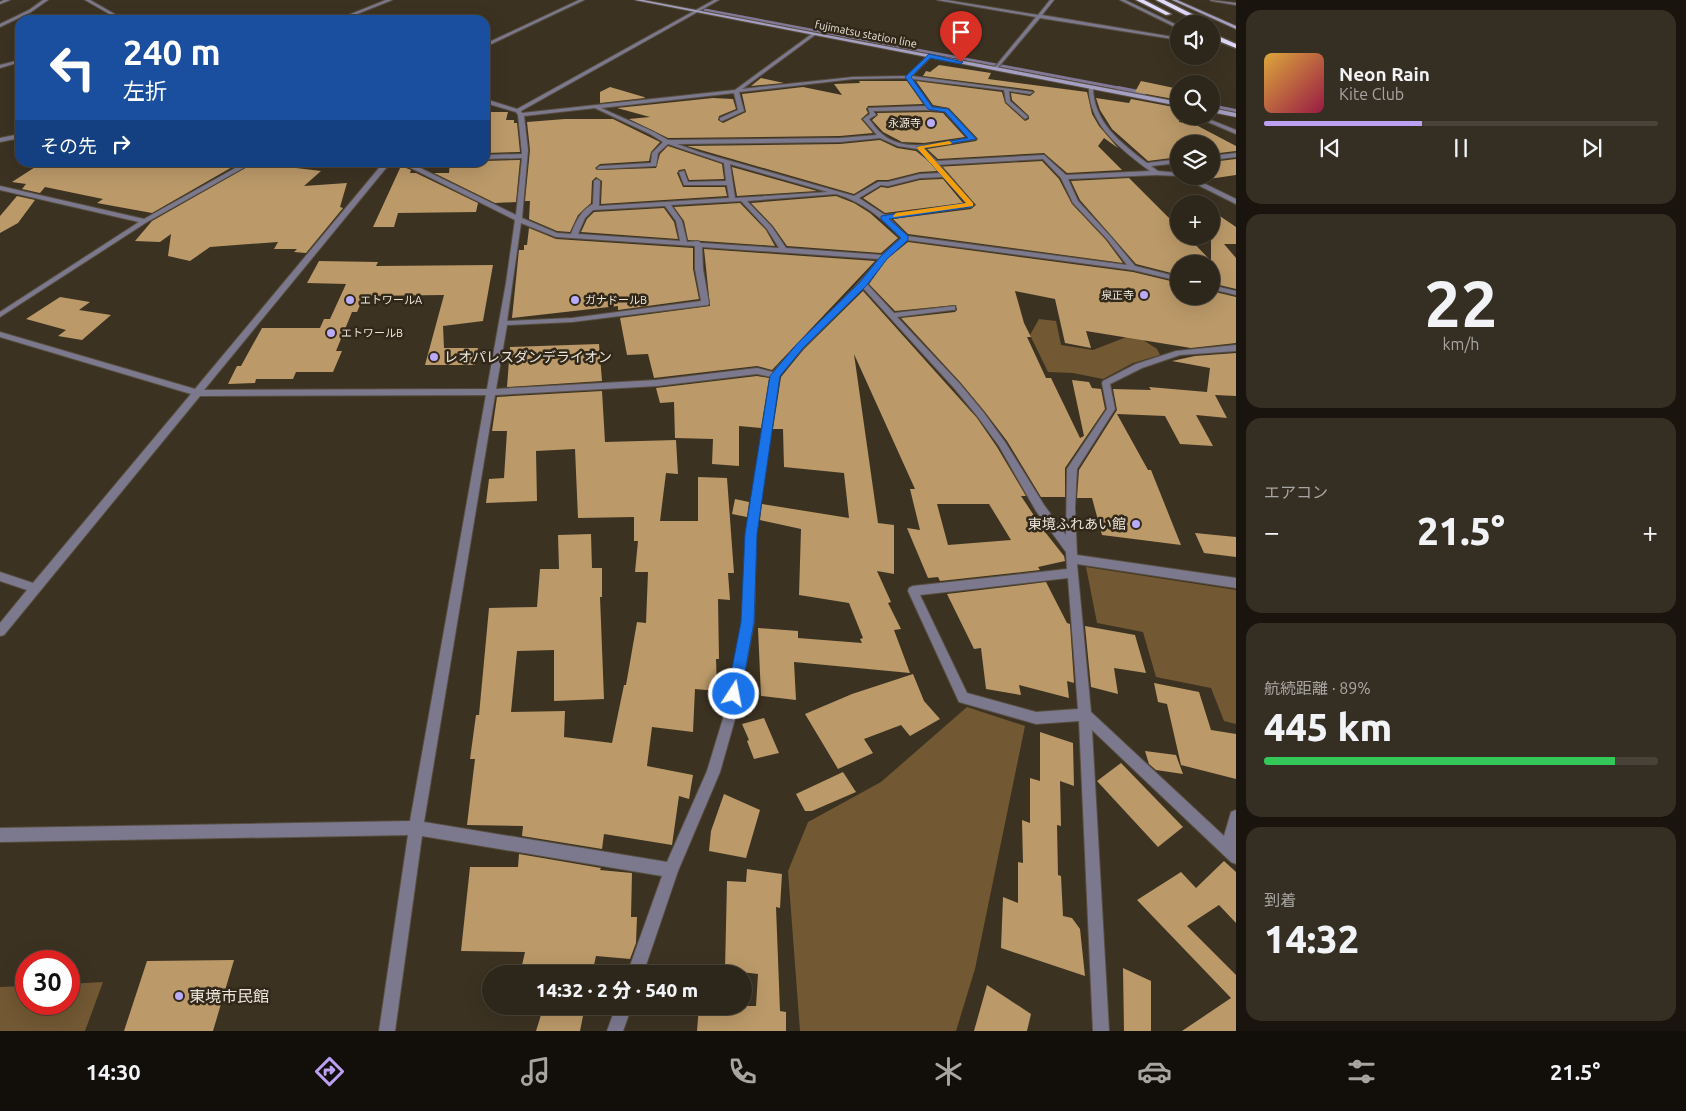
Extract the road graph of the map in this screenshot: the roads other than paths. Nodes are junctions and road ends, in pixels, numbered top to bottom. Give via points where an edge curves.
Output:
1 (8, 0) edge
2 (46, 0) edge
3 (87, 0) edge
4 (390, 0) edge
5 (582, 0) edge
6 (637, 0) edge
7 (717, 0) edge
8 (939, 0) edge
9 (1052, 0) edge
10 (1122, 0) edge
11 (1139, 0) edge
12 (1159, 0) edge
13 (1174, 0) edge
14 (1212, 0) edge
15 (0, 3) edge
16 (1236, 4) edge
17 (696, 12) junction
18 (22, 15) edge
19 (114, 15) edge
20 (351, 15) edge
21 (1170, 15) edge
22 (1191, 15) edge
23 (1038, 16) junction
24 (15, 18) edge
25 (1170, 24) edge
26 (0, 26) edge
27 (1236, 28) edge
28 (1220, 29) edge
29 (814, 34) junction
30 (1236, 36) edge
31 (1170, 38) edge
32 (1220, 39) edge
33 (490, 44) edge
34 (1236, 46) edge
35 (929, 56) junction
36 (15, 62) edge
37 (0, 67) edge
38 (998, 67) junction
39 (908, 77) junction
40 (1091, 87) junction
41 (1006, 89) junction
42 (736, 91) junction
43 (1030, 92) dead end
44 (1170, 102) edge
45 (490, 103) edge
46 (596, 108) junction
47 (930, 108) junction
48 (1220, 112) edge
49 (519, 113) junction
50 (1236, 115) edge
51 (1025, 117) dead end
52 (722, 119) dead end
53 (1218, 125) edge
54 (1236, 132) edge
55 (881, 136) junction
56 (15, 137) edge
57 (0, 140) edge
58 (714, 141) junction
59 (667, 142) junction
60 (919, 147) junction
61 (1236, 155) edge
62 (524, 156) junction
63 (490, 157) edge
64 (1220, 157) edge
65 (718, 160) junction
66 (727, 162) junction
67 (1170, 162) edge
68 (936, 164) junction
69 (1146, 165) junction
70 (242, 167) edge
71 (384, 167) edge
72 (412, 167) edge
73 (600, 168) dead end
74 (682, 172) dead end
75 (1156, 173) junction
76 (1170, 174) edge
77 (944, 175) junction
78 (1064, 177) junction
79 (597, 181) dead end
80 (729, 183) junction
81 (1203, 185) edge
82 (0, 188) edge
83 (1219, 192) junction
84 (839, 193) junction
85 (1236, 195) edge
86 (855, 198) junction
87 (732, 200) junction
88 (743, 200) junction
89 (1236, 202) edge
90 (667, 204) junction
91 (589, 208) junction
92 (884, 218) junction
93 (520, 219) junction
94 (145, 222) junction
95 (574, 236) junction
96 (905, 238) junction
97 (684, 243) junction
98 (698, 244) junction
99 (784, 250) junction
100 (884, 258) junction
101 (1133, 268) junction
102 (1170, 277) edge
103 (863, 284) junction
104 (1220, 288) edge
105 (1236, 292) edge
106 (952, 308) dead end
107 (0, 315) edge
108 (893, 315) junction
109 (504, 323) junction
110 (0, 334) edge
111 (1236, 348) edge
112 (775, 376) junction
113 (492, 392) junction
114 (198, 393) junction
115 (1072, 555) junction
116 (1073, 573) junction
117 (0, 576) edge
118 (1236, 583) edge
119 (36, 590) junction
120 (0, 631) edge
121 (1085, 715) junction
122 (1236, 817) edge
123 (416, 828) junction
124 (0, 835) edge
125 (1232, 853) edge
126 (671, 870) junction
127 (638, 965) edge
128 (621, 1015) edge
129 (387, 1031) edge
130 (615, 1031) edge
131 (1101, 1031) edge

1 - 15 street
2 - 18 street
3 - 19 street
4 - 20 street
5 - 33 street
6 - 17 main road, fujimatsu station line
7 - 17 street
8 - 23 street
9 - 23 street
10 - 25 street
11 - 21 highway
12 - 22 highway
13 - 27 main road
14 - 16 street
17 - 29 main road, fujimatsu station line
17 - 49 street
23 - 31 street
23 - 38 street
24 - 26 street
28 - 30 highway
29 - 35 main road, fujimatsu station line
29 - 42 street
32 - 34 highway
35 - 38 main road, fujimatsu station line
35 - 39 street
36 - 37 street
38 - 40 main road, fujimatsu station line
39 - 41 street
39 - 42 street via 853,78
39 - 47 street
40 - 44 main road, fujimatsu station line
40 - 69 street via 1089,97 1094,111 1110,133
41 - 43 street
41 - 51 street via 1008,101
42 - 46 street
42 - 52 street via 741,111
45 - 49 street
46 - 49 street
46 - 59 street
47 - 55 street via 870,109 873,115 866,119
47 - 60 street via 946,110 973,139
48 - 50 main road
49 - 62 street
53 - 54 street
55 - 58 street via 832,140
55 - 60 street via 900,145
56 - 57 street
58 - 59 street
58 - 65 street
59 - 65 street
59 - 73 street via 655,153 654,165
60 - 68 street
61 - 64 street
62 - 63 street
62 - 93 street
65 - 66 street
66 - 80 street
66 - 84 street
67 - 69 street
68 - 77 street
68 - 78 street via 1044,157
69 - 75 street
70 - 94 street
71 - 114 street
72 - 93 street
74 - 80 street via 686,184
75 - 76 street
75 - 78 street
77 - 86 street via 880,183
77 - 92 street via 971,205
78 - 101 street via 1075,202
79 - 91 street via 596,205
80 - 87 street
81 - 83 street
82 - 94 street
83 - 85 street
83 - 89 street
84 - 86 street
84 - 88 street
86 - 92 street
87 - 88 street
87 - 90 street
88 - 99 street via 770,228
90 - 91 street
90 - 97 street via 678,221
91 - 95 street via 580,217
92 - 96 street
93 - 95 street via 556,235
93 - 109 street
94 - 107 street
95 - 97 street
96 - 100 street
96 - 101 street
97 - 98 street
98 - 99 street
98 - 109 street via 705,303 572,320
99 - 100 street
100 - 103 street
101 - 102 street
103 - 108 street
103 - 112 street via 800,346
104 - 105 street
106 - 108 street
108 - 115 street via 981,415
109 - 113 street
110 - 114 street
111 - 115 street via 1179,353 1139,366 1106,383 1111,409 1072,469
112 - 113 street via 757,371 657,383
112 - 126 street via 751,534 748,622 731,712 713,772
113 - 114 street
113 - 123 street
114 - 119 street
115 - 116 street
115 - 118 street
116 - 121 street
116 - 121 street via 913,591 962,698 1036,718
117 - 119 street
119 - 120 street
121 - 125 street
121 - 131 street
122 - 125 street
123 - 124 street
123 - 126 street
123 - 129 street
126 - 127 street
128 - 130 street

